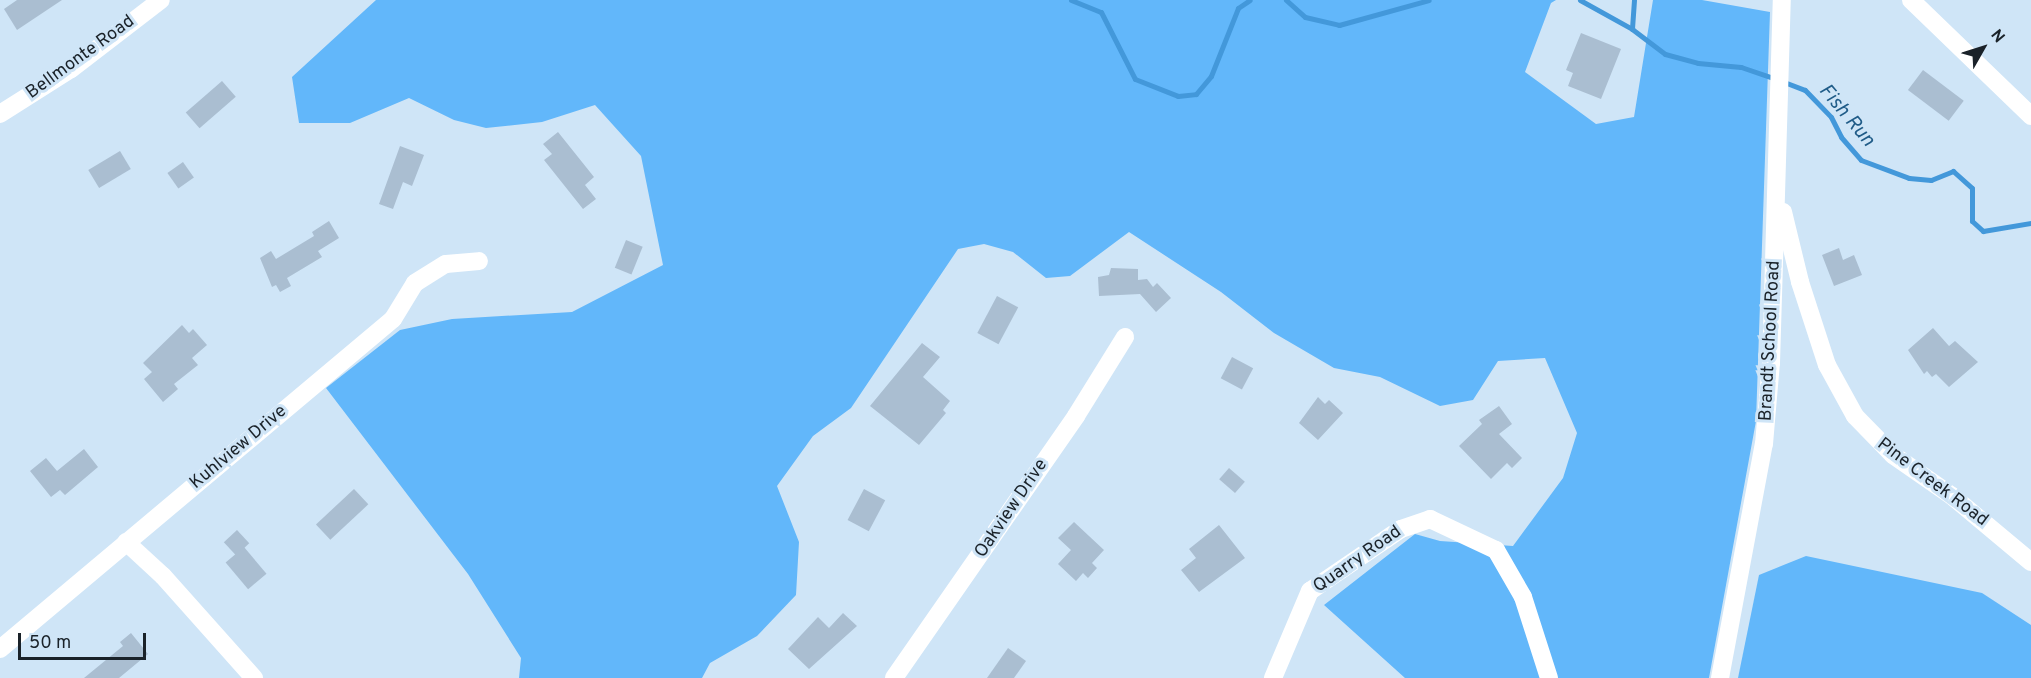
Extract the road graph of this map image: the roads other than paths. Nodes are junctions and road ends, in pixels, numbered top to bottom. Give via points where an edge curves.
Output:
1 (161, 0) edge
2 (1782, 0) edge
3 (1911, 0) edge
4 (0, 114) edge
5 (2031, 116) edge
6 (1778, 190) junction
7 (479, 261) dead end
8 (1125, 337) dead end
9 (126, 542) junction
10 (2031, 561) edge
11 (0, 649) edge
12 (254, 678) edge
13 (894, 678) edge
14 (1273, 678) edge
15 (1549, 678) edge
16 (1720, 678) edge

1 - 4 street, Bellmonte Road via 71,69
2 - 6 street, Brandt School Road
3 - 5 street
6 - 10 street, Pine Creek Road via 1800,282 1842,398 1872,437
6 - 16 street, Brandt School Road via 1764,444
7 - 9 street, Kuhlview Drive via 446,264 415,283 393,319
8 - 13 street, Oakview Drive via 1076,416
9 - 11 street, Kuhlview Drive
9 - 12 street via 155,568
14 - 15 street, Quarry Road via 1310,591 1401,529 1430,519 1496,550 1523,597

